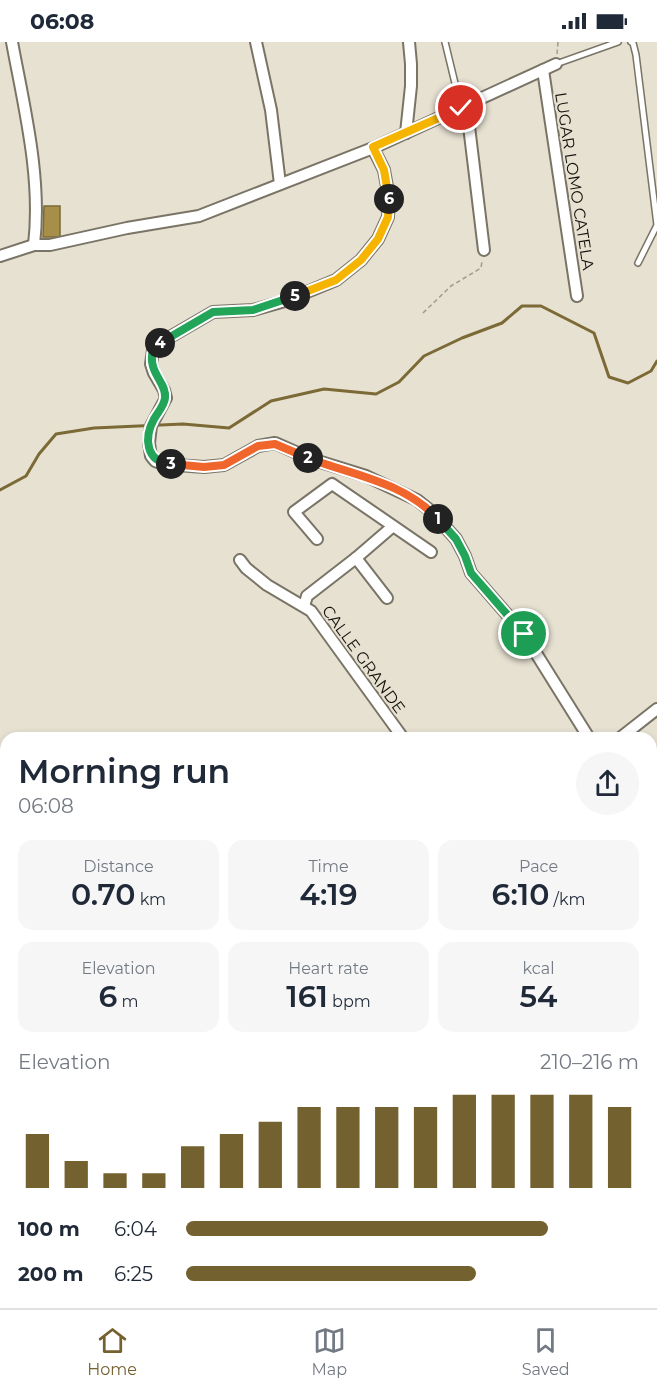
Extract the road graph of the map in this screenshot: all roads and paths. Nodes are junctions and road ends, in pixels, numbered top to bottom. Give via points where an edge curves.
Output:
1 (12, 42) edge
2 (256, 42) edge
3 (409, 42) edge
4 (445, 42) edge
5 (618, 42) edge
6 (631, 42) edge
7 (556, 64) joint
8 (543, 70) junction
9 (461, 108) junction
10 (406, 133) junction
11 (373, 147) junction
12 (280, 184) junction
13 (34, 245) junction
14 (484, 250) joint
15 (0, 256) edge
16 (638, 264) dead end
17 (578, 296) dead end
18 (423, 313) dead end
19 (392, 527) junction
20 (317, 539) dead end
21 (430, 552) dead end
22 (356, 558) junction
23 (240, 560) dead end
24 (387, 598) dead end
25 (304, 606) junction
26 (657, 709) edge
27 (399, 732) edge
28 (585, 732) edge
29 (628, 732) edge

1 - 13 street via 32,163
2 - 12 street via 271,110
3 - 10 street via 411,86
4 - 9 lane
5 - 7 lane
6 - 16 lane via 636,55 657,225
7 - 8 street
8 - 9 street
8 - 17 street, LUGAR LOMO CATELA
9 - 10 street
9 - 14 street via 468,118
10 - 11 street
11 - 12 street
11 - 28 street via 384,170 388,217 378,239 361,260 336,280 285,301 253,310 213,312 153,350 152,364 165,398 151,426 151,456 163,464 204,467 224,465 258,446 275,444 366,476 417,500 456,539 471,573 524,634
12 - 13 street via 199,216
13 - 15 street
14 - 18 path via 481,268 451,286
19 - 20 street via 332,484 294,512
19 - 21 street
19 - 22 street
22 - 24 street
22 - 25 street via 307,596
23 - 25 street, CALLE GRANDE via 267,585
25 - 27 street, CALLE GRANDE
26 - 29 street

